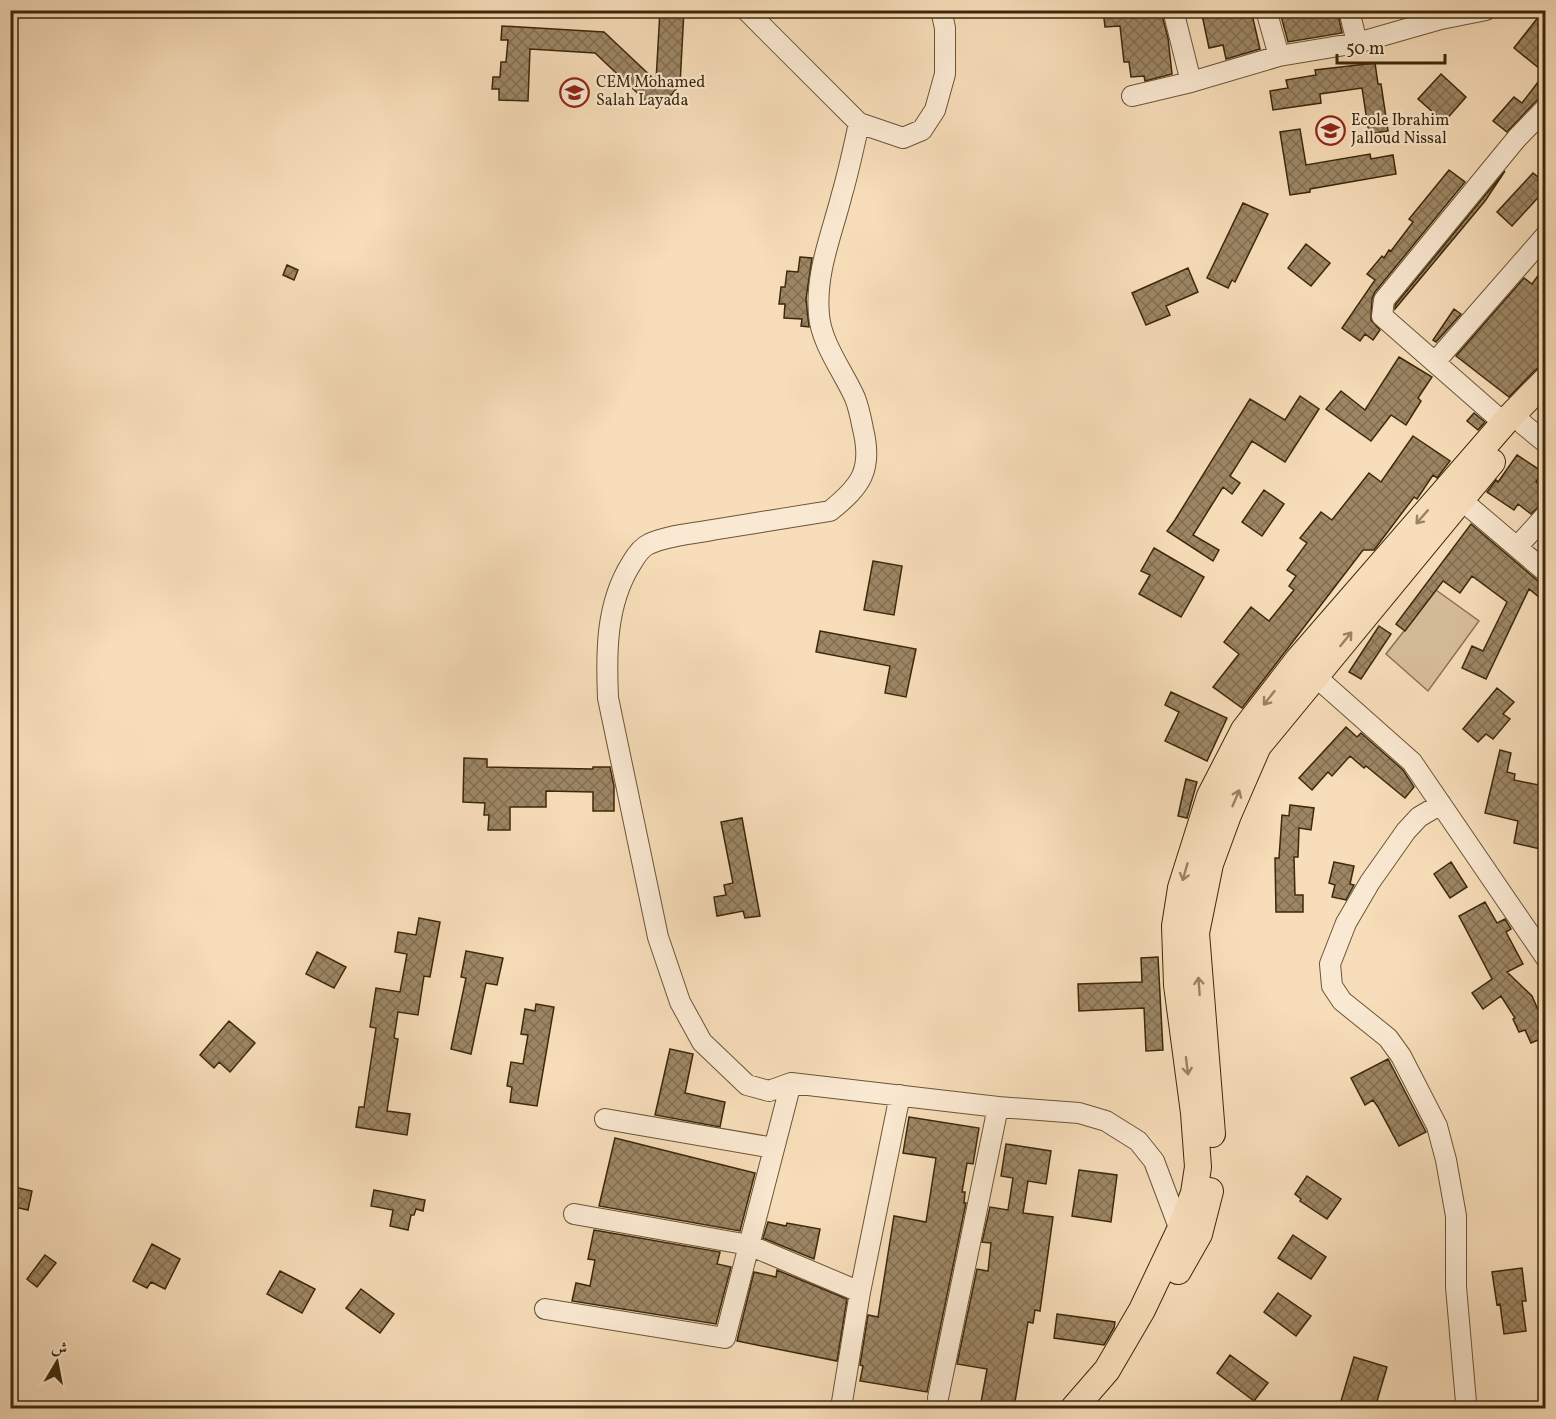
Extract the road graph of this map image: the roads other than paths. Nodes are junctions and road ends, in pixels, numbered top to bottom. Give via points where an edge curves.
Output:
1 (746, 10) edge
2 (941, 10) edge
3 (1173, 10) edge
4 (1266, 10) edge
5 (1349, 10) edge
6 (1486, 10) edge
7 (1441, 15) edge
8 (1357, 43) junction
9 (1279, 56) junction
10 (1191, 82) junction
11 (1132, 96) dead end
12 (1545, 108) edge
13 (860, 123) junction
14 (1545, 235) edge
15 (1436, 362) junction
16 (1545, 387) edge
17 (1514, 420) junction
18 (1545, 443) edge
19 (1454, 493) junction
20 (1545, 515) edge
21 (1517, 547) junction
22 (1545, 572) edge
23 (1306, 668) junction
24 (1441, 804) junction
25 (1545, 958) edge
26 (791, 1083) junction
27 (900, 1095) junction
28 (998, 1107) junction
29 (605, 1119) dead end
30 (774, 1148) junction
31 (574, 1214) dead end
32 (1180, 1230) junction
33 (749, 1245) junction
34 (860, 1292) junction
35 (545, 1309) dead end
36 (938, 1398) dead end
37 (842, 1408) edge
38 (1074, 1408) edge
39 (1087, 1408) edge
40 (1464, 1408) edge

1 - 13 street
2 - 13 street via 945,74 935,110 922,130 903,138
3 - 10 street
4 - 9 street
5 - 8 street
6 - 7 street
7 - 8 street
8 - 9 street
9 - 10 street
10 - 11 street
12 - 15 street via 1384,300 1382,316
13 - 26 street via 820,270 819,316 830,351 856,400 867,446 867,467 860,482 830,511 648,544 625,574 617,594 606,664 608,698 658,937 680,1002 702,1042 747,1085 769,1091
14 - 15 street
15 - 17 street
16 - 17 main road
17 - 18 street
17 - 19 main road
19 - 21 street
19 - 23 main road
20 - 21 street
21 - 22 street
23 - 24 street via 1412,762
23 -> 32 main road via 1244,730 1210,796 1181,888 1175,926 1177,985 1198,1167 1194,1193
39 -> 23 main road via 1115,1376 1199,1234 1213,1163 1196,933 1202,896 1209,864 1258,746
24 - 25 street
24 - 40 street via 1419,817 1406,831 1370,882 1346,923 1330,964 1332,986 1342,1001 1388,1038 1437,1126 1456,1216
26 - 27 street
26 - 30 street
27 - 28 street
27 - 34 street
28 - 32 street via 1078,1113 1106,1121 1138,1141 1154,1161
28 - 36 street
29 - 30 street
30 - 33 street
31 - 33 street
32 - 38 main road via 1142,1310 1107,1370
33 - 34 street
33 - 35 street via 725,1338
34 - 37 street

